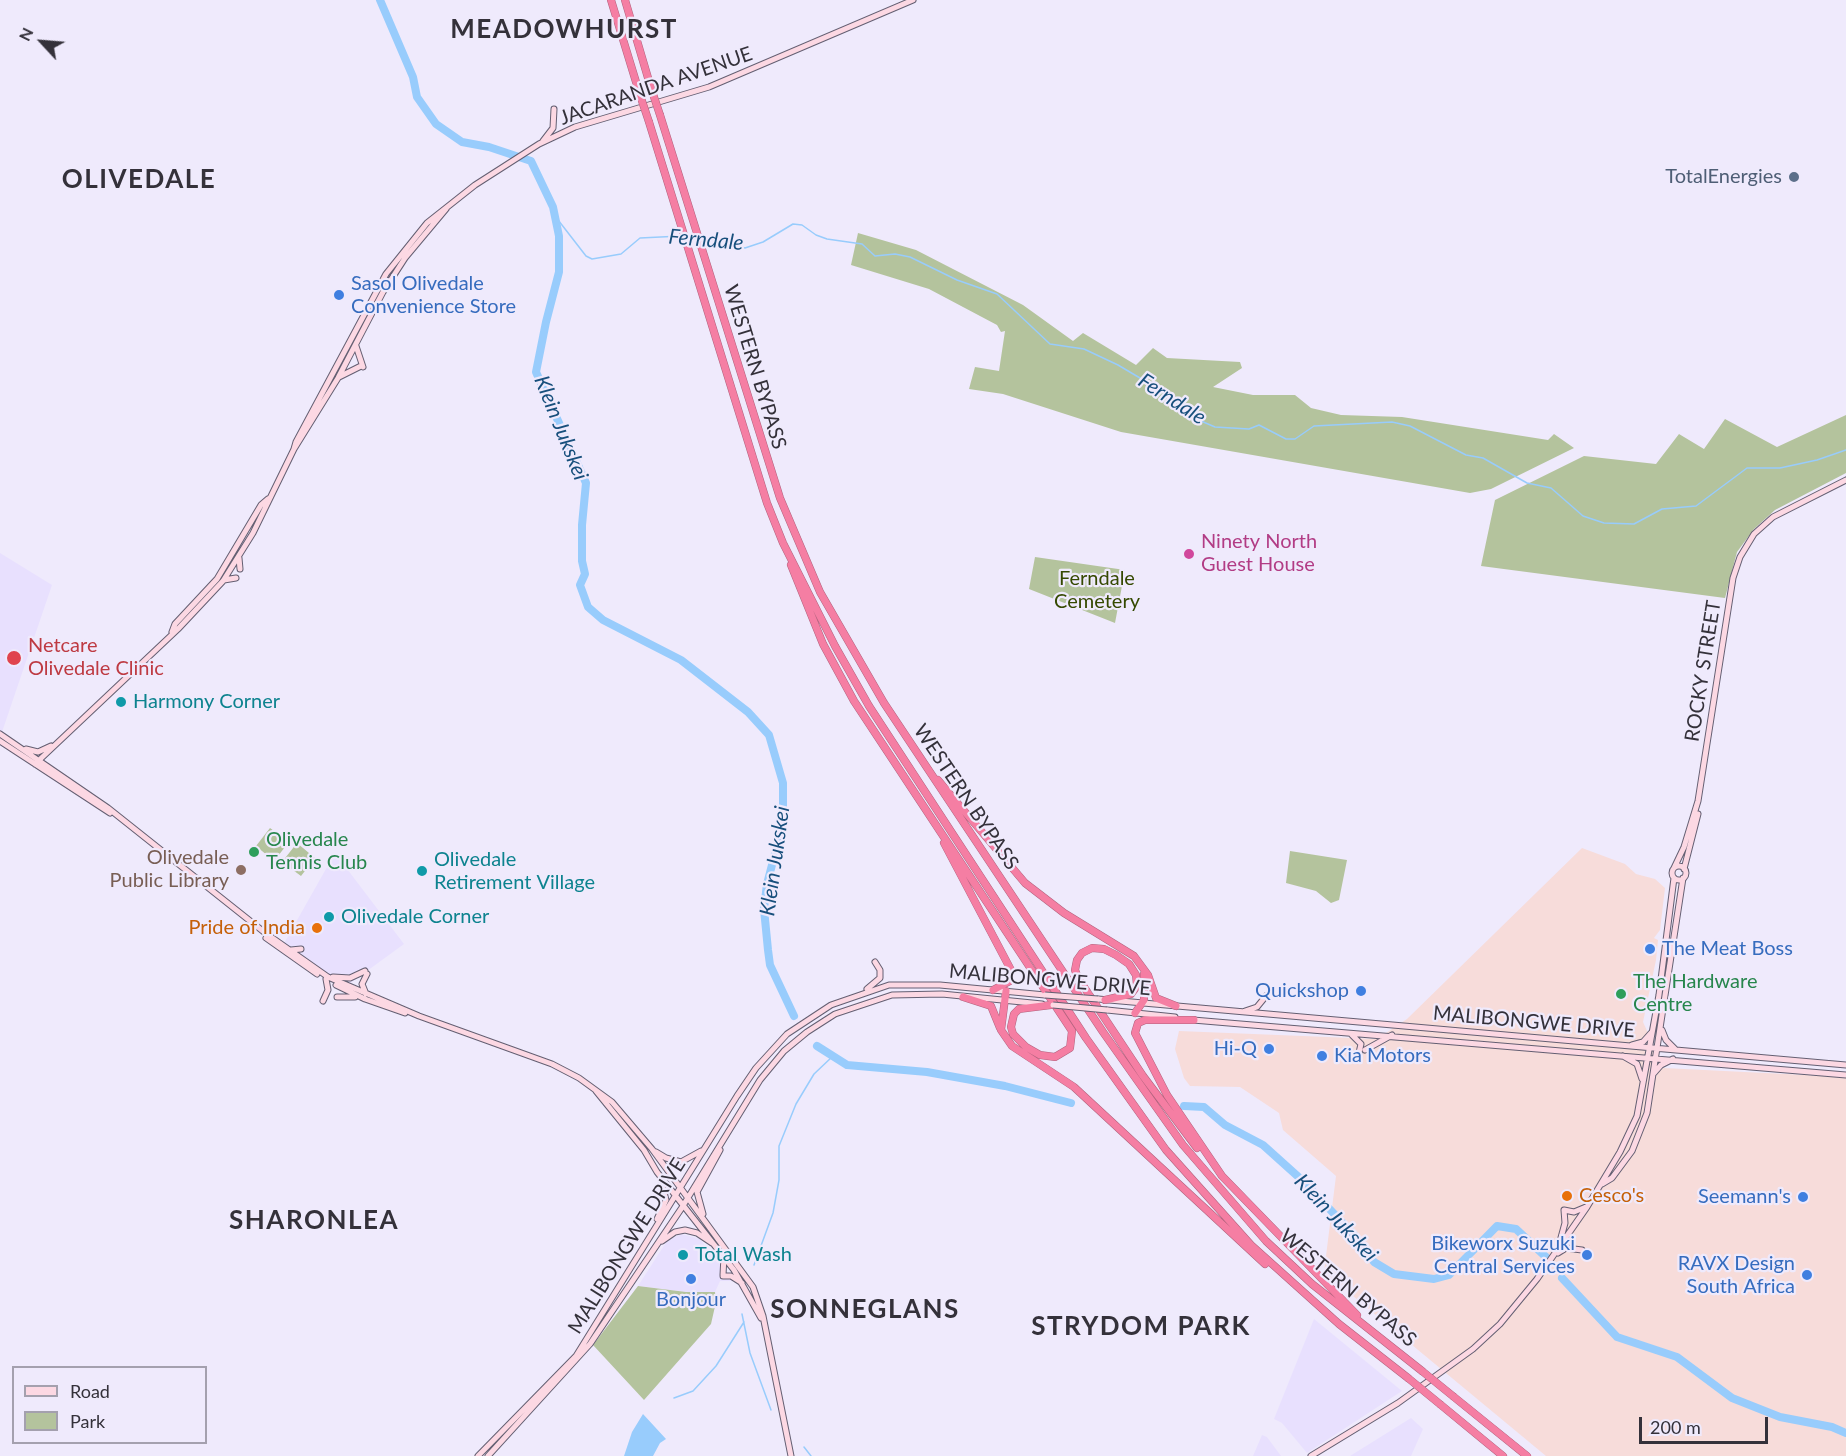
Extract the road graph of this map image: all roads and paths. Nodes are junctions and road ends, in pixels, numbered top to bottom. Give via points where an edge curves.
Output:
1 (611, 0) edge
2 (625, 0) edge
3 (913, 0) edge
4 (554, 109) dead end
5 (540, 144) junction
6 (451, 204) junction
7 (356, 344) junction
8 (338, 378) junction
9 (294, 449) junction
10 (1846, 480) edge
11 (268, 499) junction
12 (783, 543) junction
13 (239, 556) junction
14 (240, 569) dead end
15 (236, 578) dead end
16 (223, 581) junction
17 (172, 632) junction
18 (0, 734) edge
19 (0, 741) edge
20 (58, 742) junction
21 (14, 743) junction
22 (51, 749) junction
23 (921, 760) junction
24 (37, 762) junction
25 (59, 774) junction
26 (1703, 774) junction
27 (114, 814) junction
28 (932, 822) junction
29 (175, 862) junction
30 (1674, 868) junction
31 (1684, 869) junction
32 (1674, 878) junction
33 (1683, 878) junction
34 (301, 949) dead end
35 (289, 950) junction
36 (875, 962) dead end
37 (1144, 968) junction
38 (327, 978) junction
39 (993, 990) junction
40 (1006, 991) junction
41 (858, 994) junction
42 (1266, 996) dead end
43 (337, 997) dead end
44 (366, 997) junction
45 (963, 997) junction
46 (1102, 999) junction
47 (1004, 1000) junction
48 (322, 1001) dead end
49 (1143, 1003) junction
50 (1052, 1005) junction
51 (1176, 1006) junction
52 (1237, 1012) junction
53 (1135, 1013) junction
54 (1194, 1020) junction
55 (1654, 1026) junction
56 (1662, 1029) junction
57 (1001, 1030) junction
58 (1348, 1032) junction
59 (1393, 1035) junction
60 (1628, 1046) junction
61 (1650, 1048) junction
62 (1658, 1049) junction
63 (1365, 1050) dead end
64 (1676, 1050) junction
65 (1615, 1053) junction
66 (1648, 1056) junction
67 (1358, 1057) dead end
68 (1656, 1057) junction
69 (1674, 1059) junction
70 (1846, 1065) edge
71 (1653, 1074) junction
72 (1846, 1075) edge
73 (1643, 1084) junction
74 (592, 1087) junction
75 (731, 1126) junction
76 (652, 1149) junction
77 (704, 1149) junction
78 (657, 1172) junction
79 (1222, 1176) junction
80 (1601, 1184) junction
81 (681, 1189) junction
82 (676, 1196) junction
83 (687, 1197) junction
84 (684, 1203) junction
85 (1587, 1207) junction
86 (708, 1225) junction
87 (651, 1234) junction
88 (657, 1245) junction
89 (718, 1247) junction
90 (1582, 1250) dead end
91 (1556, 1253) junction
92 (724, 1256) junction
93 (746, 1287) junction
94 (1339, 1324) junction
95 (766, 1331) junction
96 (1377, 1336) junction
97 (1344, 1437) junction
98 (478, 1456) edge
99 (488, 1456) edge
100 (791, 1456) edge
101 (1311, 1456) edge
102 (1317, 1456) edge
103 (1503, 1456) edge
104 (1527, 1456) edge

1 - 12 highway, WESTERN BYPASS, bridge via 754,464
2 - 23 highway, WESTERN BYPASS, bridge via 760,440 797,541 827,604
3 - 5 street, JACARANDA AVENUE via 709,87 586,123
4 - 5 street via 553,128
5 - 6 street, JACARANDA AVENUE
6 - 7 street, JACARANDA AVENUE via 396,270
6 - 9 street, JACARANDA AVENUE via 427,223 386,274
7 - 8 street, JACARANDA AVENUE
7 - 8 street via 362,367 348,370
8 - 9 street, JACARANDA AVENUE
9 - 11 street, JACARANDA AVENUE
10 - 26 street, ROCKY STREET via 1768,520 1746,545 1734,573
11 - 13 street, JACARANDA AVENUE
11 - 17 street, JACARANDA AVENUE via 217,579
12 - 28 highway via 797,585 838,674
12 - 94 highway, WESTERN BYPASS via 869,706 1123,1092 1210,1203
13 - 14 street
13 - 16 street, JACARANDA AVENUE
15 - 16 street
16 - 17 street, JACARANDA AVENUE
17 - 20 street, JACARANDA AVENUE
18 - 21 street
19 - 24 street
20 - 21 street via 38,752
20 - 22 street, JACARANDA AVENUE
21 - 24 street
22 - 24 street, JACARANDA AVENUE
22 - 25 street via 48,762
23 - 37 highway via 1025,884 1064,914 1120,946
23 - 96 highway, WESTERN BYPASS via 1183,1145 1266,1241
24 - 25 street
24 - 27 street via 92,803
25 - 27 street
26 - 30 street, ROCKY STREET via 1686,840
26 - 31 street, ROCKY STREET
27 - 29 street
28 - 39 highway via 1011,970 1010,981
28 - 50 highway via 1072,1030 1070,1048 1055,1057 1026,1047 1011,1027 1019,1009
29 - 35 street
29 - 38 street via 259,932
30 - 31 street
30 - 32 street
31 - 33 street, ROCKY STREET
32 - 33 street
32 - 55 street
33 - 56 street
34 - 35 street
35 - 38 street
36 - 41 street via 879,980
37 - 49 highway
37 - 51 highway via 1156,998
38 - 44 street
38 - 44 street via 350,978 366,972 362,984
38 - 48 street via 328,990
39 - 40 street, MALIBONGWE DRIVE
39 - 41 street, MALIBONGWE DRIVE via 905,984
40 - 46 street, MALIBONGWE DRIVE, bridge
40 - 47 highway
41 - 77 street, MALIBONGWE DRIVE via 808,1019 774,1047
42 - 52 street via 1257,1007
43 - 44 street
44 - 74 street via 552,1064
45 - 47 street, MALIBONGWE DRIVE
45 - 57 highway via 991,1006
45 - 75 street, MALIBONGWE DRIVE via 892,995 835,1014 807,1032 771,1065
46 - 49 street, MALIBONGWE DRIVE
46 - 79 highway via 1131,994 1137,986 1136,975 1116,955 1099,948 1089,949 1077,960 1078,978 1173,1119
47 - 50 street, MALIBONGWE DRIVE
47 - 57 highway
49 - 51 street, MALIBONGWE DRIVE
49 - 53 highway
50 - 53 street, MALIBONGWE DRIVE, bridge
51 - 52 street, MALIBONGWE DRIVE
52 - 60 street, MALIBONGWE DRIVE
53 - 54 street, MALIBONGWE DRIVE
54 - 58 street, MALIBONGWE DRIVE
54 - 79 highway via 1145,1020 1138,1023 1135,1033 1167,1095
55 - 60 street via 1647,1039
55 - 61 street
56 - 62 street
56 - 64 street
57 - 94 highway via 1019,1052 1085,1096 1250,1251
58 - 59 street, MALIBONGWE DRIVE
58 - 67 street via 1361,1044
59 - 63 street
59 - 65 street, MALIBONGWE DRIVE
60 - 61 street, MALIBONGWE DRIVE
61 - 62 street, MALIBONGWE DRIVE
61 - 66 street
62 - 64 street, MALIBONGWE DRIVE
62 - 68 street
64 - 70 street, MALIBONGWE DRIVE
65 - 66 street, MALIBONGWE DRIVE
65 - 73 street via 1637,1064
66 - 68 street, MALIBONGWE DRIVE
66 - 73 street
68 - 69 street, MALIBONGWE DRIVE
68 - 71 street
69 - 71 street
69 - 72 street, MALIBONGWE DRIVE
71 - 80 street via 1647,1113 1638,1138 1621,1167
73 - 80 street via 1634,1126
74 - 76 street via 620,1109
74 - 78 street via 644,1150
75 - 83 street, MALIBONGWE DRIVE
75 - 86 street via 697,1192
76 - 77 street via 681,1162
76 - 81 street
77 - 81 street, MALIBONGWE DRIVE
78 - 82 street
78 - 87 street via 666,1200
79 - 96 highway
80 - 85 street
81 - 82 street, MALIBONGWE DRIVE
81 - 83 street
82 - 84 street
82 - 87 street, MALIBONGWE DRIVE
83 - 84 street, MALIBONGWE DRIVE
83 - 86 street
84 - 88 street, MALIBONGWE DRIVE
84 - 89 street
85 - 91 street
85 - 91 street via 1574,1212 1564,1210 1565,1223
86 - 95 street via 753,1287
87 - 98 street, MALIBONGWE DRIVE via 576,1356
88 - 89 street via 671,1234 685,1230
88 - 99 street, MALIBONGWE DRIVE via 579,1359
89 - 92 street
90 - 91 street via 1566,1248
91 - 97 street via 1512,1310 1473,1349
92 - 93 street
92 - 93 street via 723,1276 731,1276
93 - 95 street
94 - 103 highway, WESTERN BYPASS, bridge
95 - 100 street
96 - 104 highway, WESTERN BYPASS, bridge
97 - 101 street
97 - 102 street

